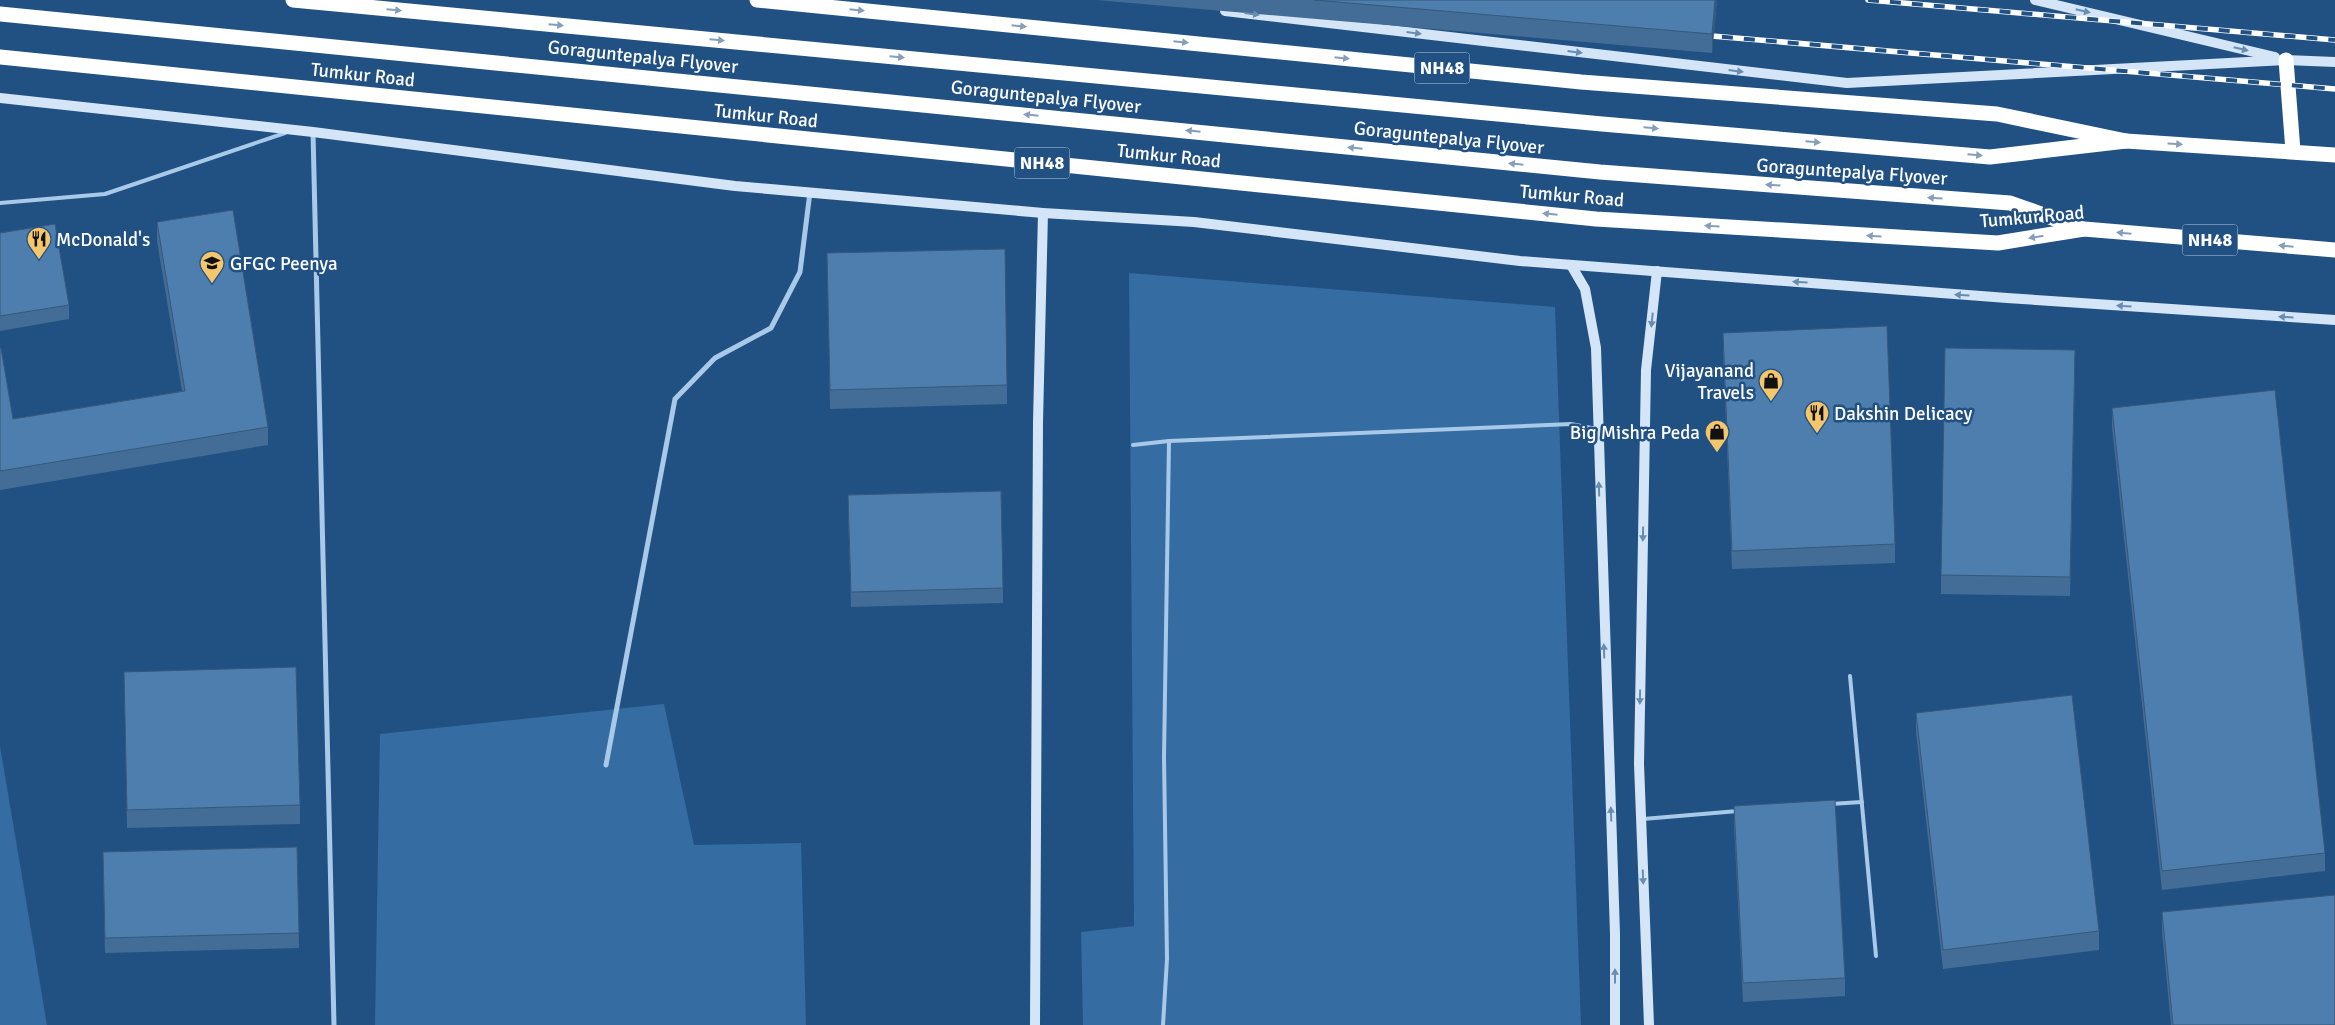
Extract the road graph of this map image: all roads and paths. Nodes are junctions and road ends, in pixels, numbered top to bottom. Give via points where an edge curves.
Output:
1 (293, 0) edge
2 (757, 0) edge
3 (2036, 0) edge
4 (1212, 9) dead end
5 (0, 14) edge
6 (0, 57) edge
7 (2286, 60) junction
8 (2335, 62) edge
9 (0, 98) edge
10 (289, 131) junction
11 (313, 132) junction
12 (2126, 141) junction
13 (2293, 151) junction
14 (2335, 154) edge
15 (810, 192) junction
16 (0, 203) edge
17 (1043, 213) junction
18 (2084, 229) junction
19 (2335, 250) edge
20 (1571, 265) junction
21 (1657, 271) junction
22 (2335, 320) edge
23 (1597, 429) junction
24 (1169, 440) junction
25 (1133, 445) dead end
26 (1850, 676) dead end
27 (606, 765) dead end
28 (1862, 802) junction
29 (1824, 805) edge
30 (1747, 811) edge
31 (1641, 819) junction
32 (1876, 956) dead end
33 (334, 1025) edge
34 (1035, 1025) edge
35 (1163, 1025) edge
36 (1615, 1025) edge
37 (1649, 1025) edge

1 -> 12 highway, Goraguntepalya Flyover via 1602,124 1990,156
2 -> 12 highway, NH48 via 1581,82 1997,114
3 -> 7 street
4 -> 7 street via 1599,50 1847,84
18 -> 5 highway, Goraguntepalya Flyover via 2010,203 1600,172
18 -> 6 highway, Tumkur Road / NH48 via 1998,243 1596,219
7 - 8 street
7 - 13 highway
9 - 10 street
10 - 11 street
10 - 16 lane via 105,194
11 - 15 street via 735,186
11 - 33 street
12 -> 13 highway, NH48
13 - 14 highway, NH48
15 - 17 street
15 - 27 street via 800,272 771,328 715,358 675,399
17 - 20 street via 1194,222
17 - 34 street via 1038,422
19 -> 18 highway, Tumkur Road / NH48
20 - 21 street
20 - 23 street via 1585,289 1596,348
22 -> 21 street
21 -> 31 street via 1646,370 1639,764
23 - 24 lane via 1571,424
36 -> 23 street via 1615,934
24 - 25 lane
24 - 35 lane via 1164,757 1167,960
26 - 28 lane
28 - 29 lane
28 - 32 lane
30 - 31 lane
31 -> 37 street

